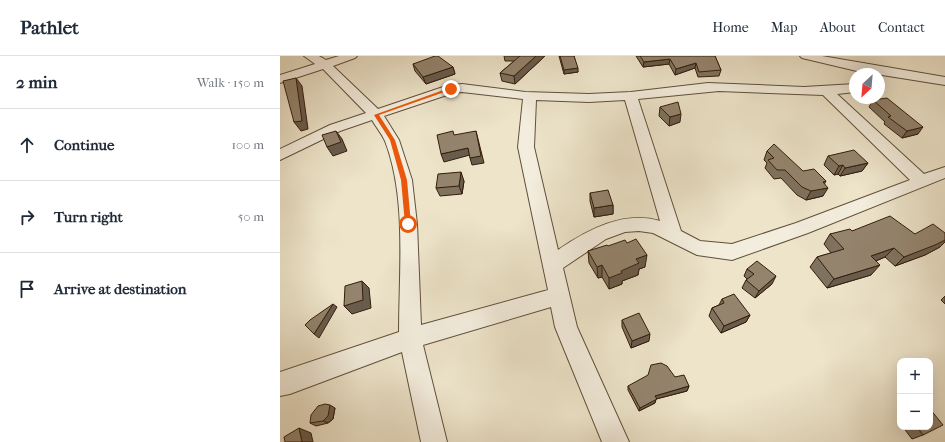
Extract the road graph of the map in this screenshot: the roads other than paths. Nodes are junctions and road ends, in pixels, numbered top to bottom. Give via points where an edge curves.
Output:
1 (351, 56) edge
2 (806, 56) edge
3 (881, 57) dead end
4 (317, 60) edge
5 (889, 72) junction
6 (918, 77) junction
7 (280, 78) edge
8 (945, 81) edge
9 (885, 83) edge
10 (849, 88) edge
11 (825, 90) junction
12 (530, 96) junction
13 (630, 96) junction
14 (376, 115) junction
15 (280, 155) edge
16 (945, 172) edge
17 (921, 181) junction
18 (673, 235) junction
19 (552, 265) junction
20 (559, 296) junction
21 (410, 338) junction
22 (283, 385) edge
23 (434, 442) edge
24 (616, 442) edge

1 - 4 street
2 - 5 street
3 - 5 street
4 - 7 street
4 - 14 street via 348,86
5 - 6 street
6 - 8 street
6 - 9 street
10 - 11 street
11 - 13 street via 719,87
11 - 17 street
12 - 13 street
12 - 14 street via 451,89
12 - 19 street via 526,147
13 - 18 street
14 - 15 street via 335,128
14 - 21 street via 392,140 404,180 408,224
16 - 17 street
17 - 18 street via 802,228 732,252 697,248
18 - 19 street via 655,226 636,224 616,228 598,234
19 - 20 street
20 - 21 street
20 - 24 street via 566,327
21 - 22 street
21 - 23 street

